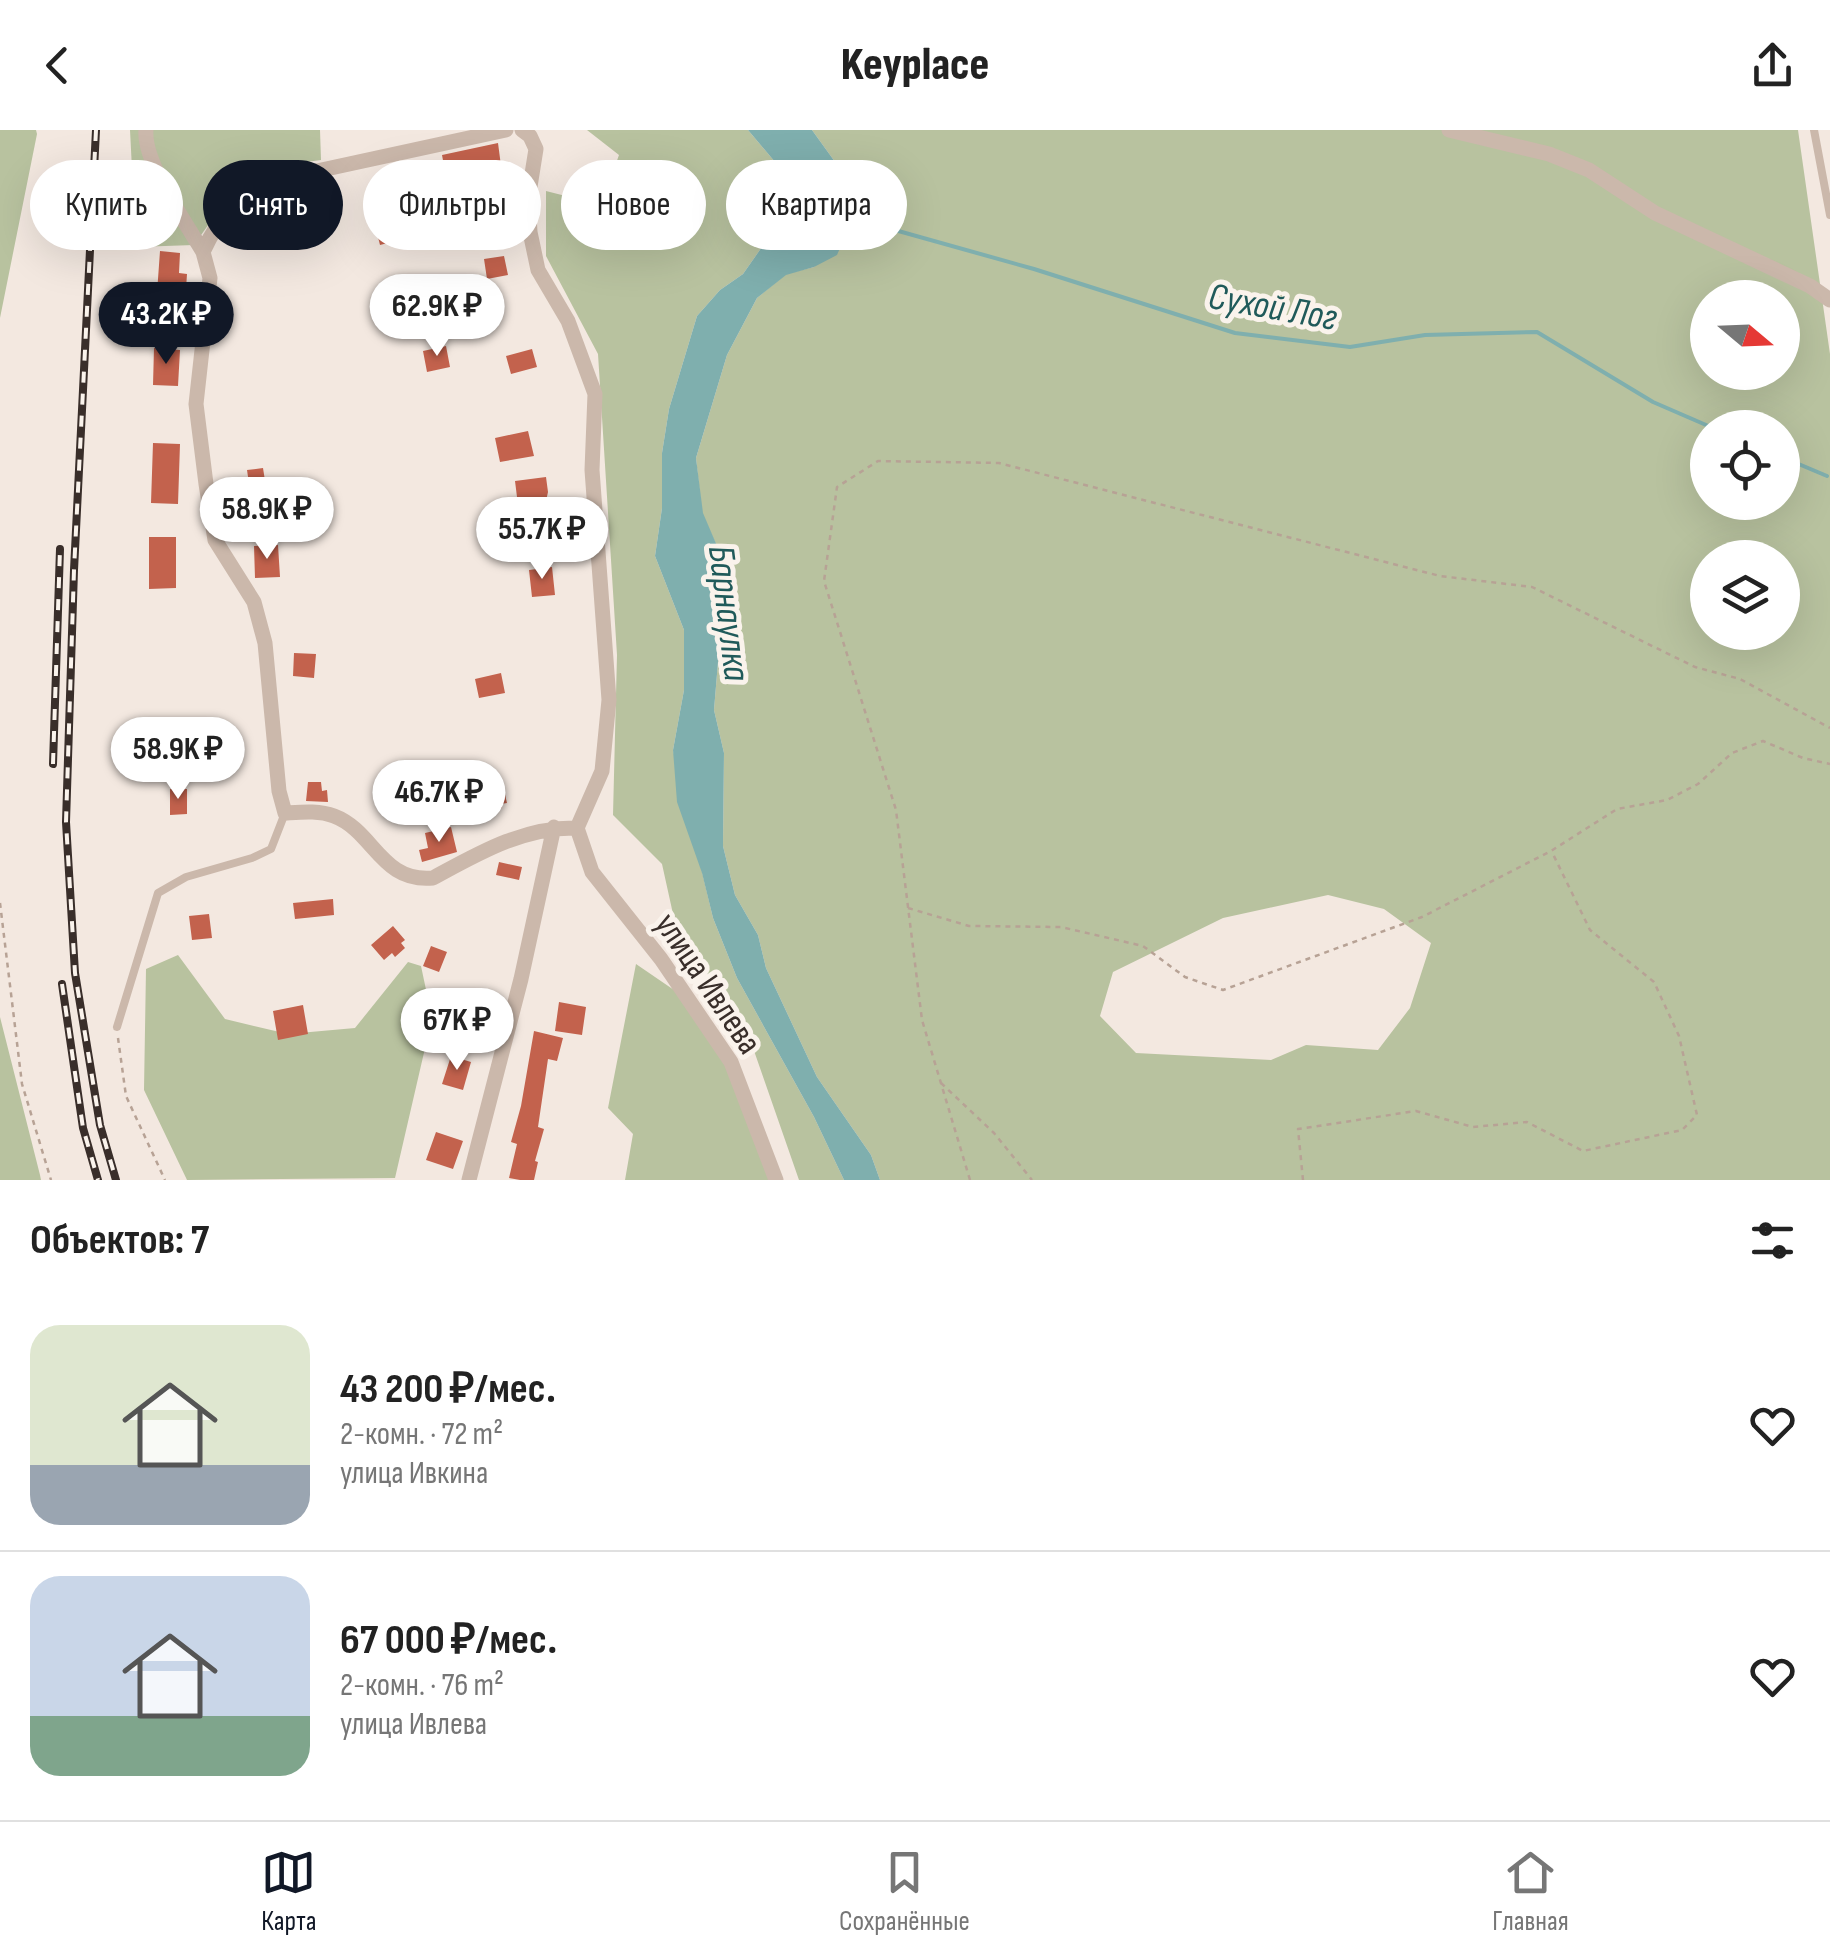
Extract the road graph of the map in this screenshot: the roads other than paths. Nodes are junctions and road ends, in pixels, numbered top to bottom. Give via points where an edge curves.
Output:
1 (146, 130) edge
2 (506, 130) edge
3 (522, 130) edge
4 (1449, 130) edge
5 (1814, 130) edge
6 (483, 132) edge
7 (1830, 215) edge
8 (202, 252) junction
9 (1830, 300) edge
10 (285, 813) junction
11 (554, 828) junction
12 (577, 828) junction
13 (117, 1027) road end
14 (469, 1180) edge
15 (776, 1180) edge

1 - 8 street via 160,178
2 - 6 street
3 - 12 street via 536,148 528,199 538,270 568,321 595,394 592,470 609,700 602,770
4 - 9 street via 1589,170 1655,213
5 - 7 lane
6 - 8 street via 251,189
8 - 10 street via 210,278 196,404 214,540 254,602 265,643
10 - 11 street via 331,814 390,866 421,879 504,840
10 - 13 lane via 271,849 158,893
11 - 12 street
11 - 14 street
12 - 15 street, улица Ивлева via 592,872 731,1062

